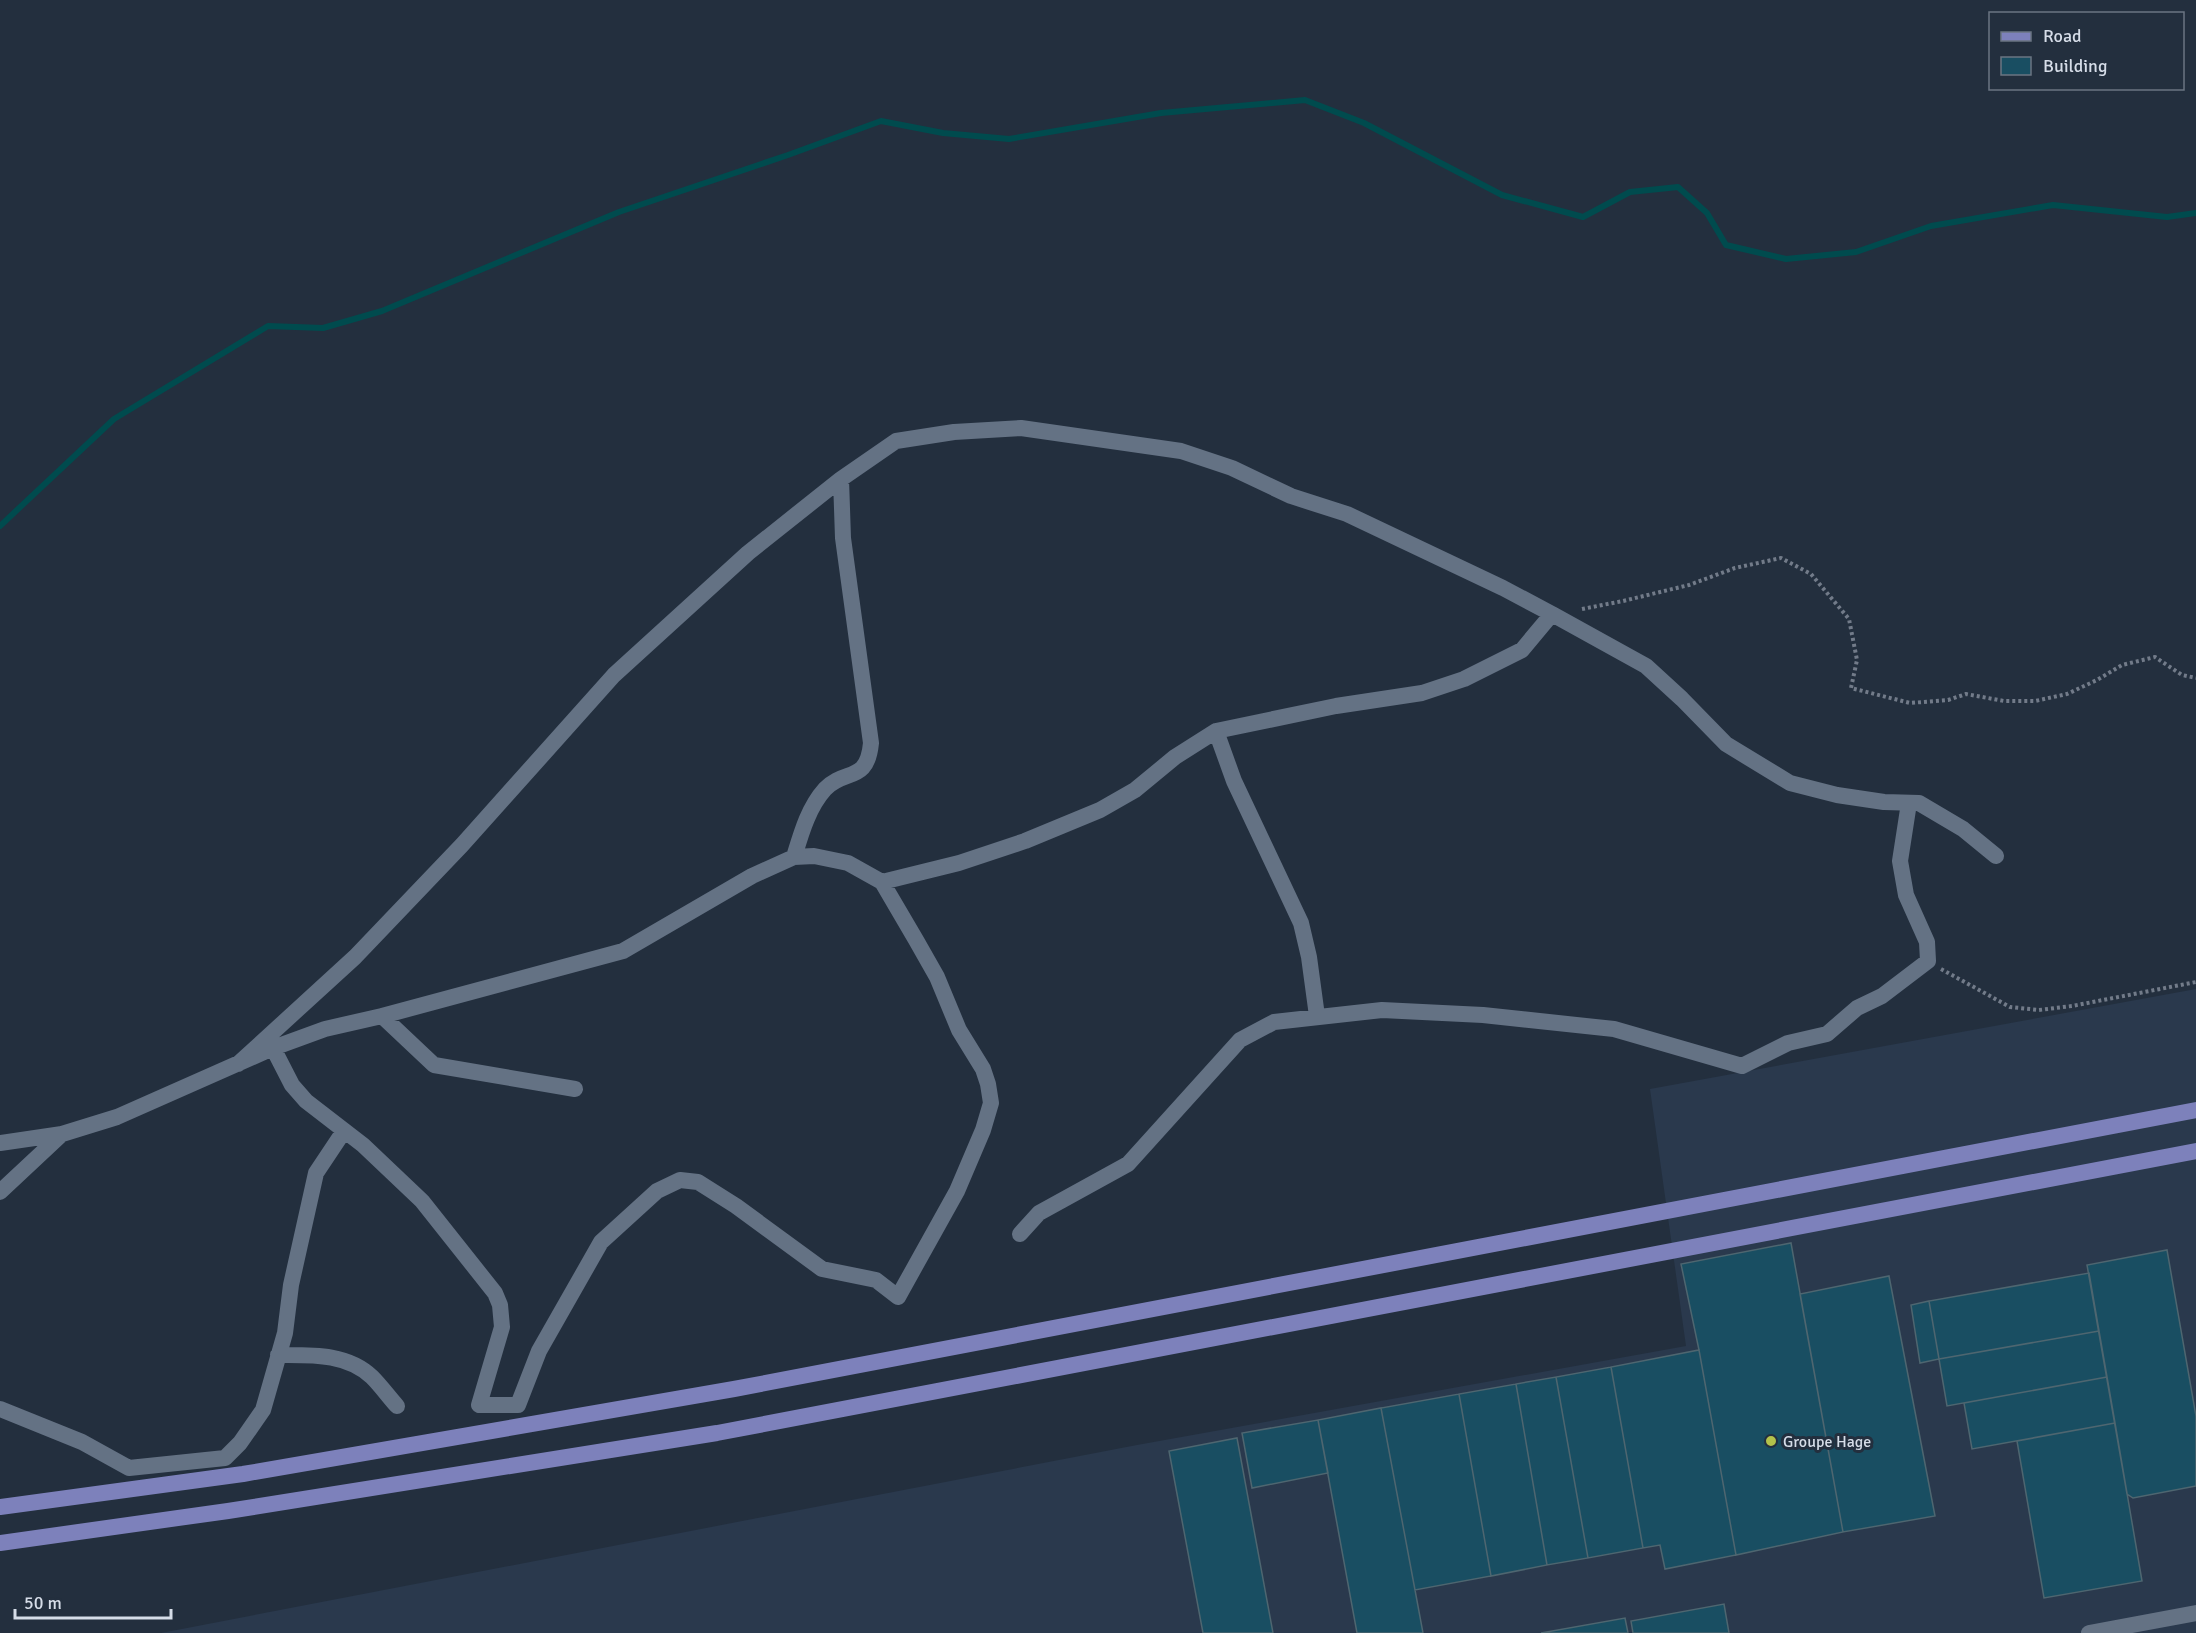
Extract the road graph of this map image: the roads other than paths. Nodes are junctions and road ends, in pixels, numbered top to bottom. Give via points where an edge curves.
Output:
1 (841, 479) junction
2 (1552, 614) junction
3 (1216, 731) junction
4 (1909, 803) junction
5 (1996, 856) dead end
6 (794, 857) junction
7 (882, 882) junction
8 (382, 1016) junction
9 (1317, 1016) junction
10 (273, 1048) junction
11 (238, 1064) junction
12 (575, 1089) dead end
13 (2196, 1110) edge
14 (344, 1131) junction
15 (62, 1134) junction
16 (0, 1143) edge
17 (2196, 1151) edge
18 (0, 1192) edge
19 (1020, 1234) dead end
20 (278, 1355) junction
21 (397, 1406) dead end
22 (0, 1409) edge
23 (0, 1507) edge
24 (0, 1543) edge
25 (2196, 1613) edge
26 (2089, 1633) edge

1 - 2 street via 896,441 954,432 1021,428 1181,451 1232,468 1291,496 1347,514
1 - 6 street via 843,538 870,758 864,767 825,789 805,821
1 - 11 street via 748,553 615,675 356,957
2 - 3 street via 1522,650 1464,679 1422,693
2 - 4 street via 1646,666 1726,744 1790,783 1837,795
3 - 7 street via 1175,757 1135,790 1100,810 959,863
3 - 9 street via 1234,781 1301,923
4 - 5 street via 1919,803 1963,829
4 - 9 street via 1900,861 1906,895 1928,942 1928,961 1882,996 1857,1008 1827,1034 1788,1043 1743,1066 1614,1029 1472,1014 1382,1010
6 - 7 street via 814,856 848,863
6 - 8 street via 752,876 622,951
7 - 14 street via 937,977 959,1030 983,1069 991,1103 957,1191 898,1297 876,1280 822,1269 698,1182 680,1180 657,1191 601,1242 539,1351 518,1405 479,1405 502,1327 495,1293 422,1201
8 - 10 street via 325,1029
8 - 12 street via 441,1068
9 - 19 street via 1274,1022 1240,1040 1128,1164 1039,1213
10 - 11 street
10 - 14 street via 292,1085
11 - 15 street via 117,1116
13 - 23 main road via 734,1389 243,1474
14 - 20 street via 316,1173
15 - 16 street
15 - 18 street
17 - 24 main road via 717,1434
20 - 21 street via 343,1359 370,1376
20 - 22 street via 263,1410 225,1458 129,1468 82,1442
25 - 26 street

